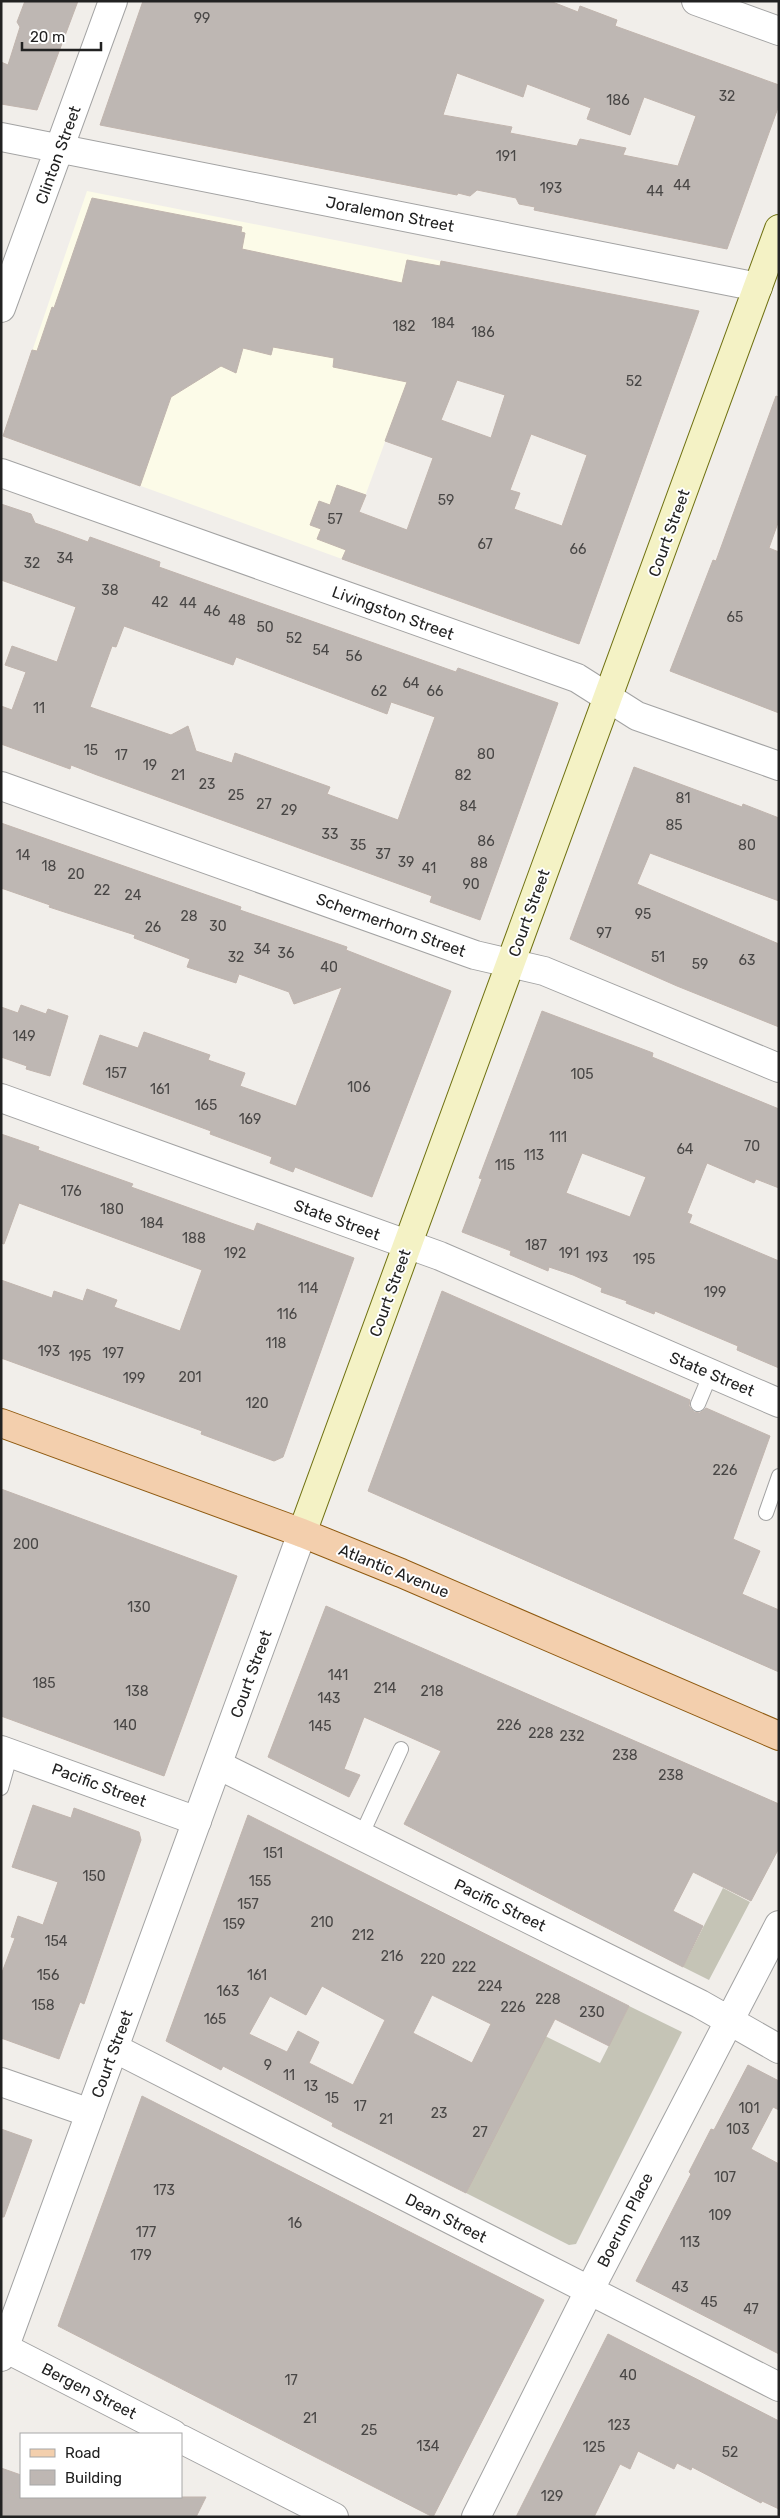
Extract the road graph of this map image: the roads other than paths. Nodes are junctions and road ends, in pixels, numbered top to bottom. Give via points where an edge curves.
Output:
1 (113, 1) edge
2 (696, 1) edge
3 (779, 31) edge
4 (1, 137) edge
5 (61, 149) junction
6 (779, 229) edge
7 (768, 289) edge
8 (1, 308) edge
9 (1, 473) edge
10 (609, 697) junction
11 (779, 766) edge
12 (1, 786) edge
13 (510, 964) junction
14 (779, 1068) edge
15 (1, 1098) edge
16 (407, 1246) junction
17 (711, 1373) junction
18 (779, 1403) edge
19 (698, 1404) dead end
20 (1, 1424) edge
21 (779, 1476) edge
22 (766, 1513) dead end
23 (302, 1534) junction
24 (779, 1736) edge
25 (401, 1748) dead end
26 (6, 1752) edge
27 (218, 1765) junction
28 (1, 1788) edge
29 (197, 1821) junction
30 (361, 1836) junction
31 (779, 1925) edge
32 (728, 2021) junction
33 (114, 2048) junction
34 (779, 2049) edge
35 (1, 2082) edge
36 (90, 2114) junction
37 (588, 2291) junction
38 (3, 2353) edge
39 (779, 2387) edge
40 (170, 2433) edge
41 (182, 2440) edge
42 (334, 2517) edge
43 (476, 2517) edge

1 - 5 street, Clinton Street
2 - 3 street
4 - 5 street, Joralemon Street
5 - 7 street, Joralemon Street
5 - 8 street, Clinton Street
6 - 7 main road, Court Street
7 - 10 main road, Court Street
9 - 10 street, Livingston Street via 577,678
10 - 11 street, Livingston Street via 637,716
10 - 13 main road, Court Street
12 - 13 street, Schermerhorn Street via 466,952
13 - 14 street, Schermerhorn Street via 544,970
13 - 16 main road, Court Street
15 - 16 street, State Street
16 - 17 street, State Street via 440,1256
16 - 23 main road, Court Street
17 - 18 street, State Street
17 - 19 lane
20 - 23 main road, Atlantic Avenue
21 - 22 lane
23 - 24 main road, Atlantic Avenue
23 - 27 street, Court Street
25 - 30 lane
26 - 28 lane
26 - 29 street, Pacific Street
27 - 29 street, Court Street
27 - 30 street, Pacific Street
29 - 33 street, Court Street
30 - 32 street, Pacific Street via 700,2004
31 - 32 street, Boerum Place
32 - 34 street, Pacific Street
32 - 37 street, Boerum Place
33 - 36 street, Court Street
33 - 37 street, Dean Street
35 - 36 street
36 - 38 street, Court Street
37 - 39 street, Dean Street
37 - 43 street, Boerum Place
38 - 40 street, Bergen Street
41 - 42 street

